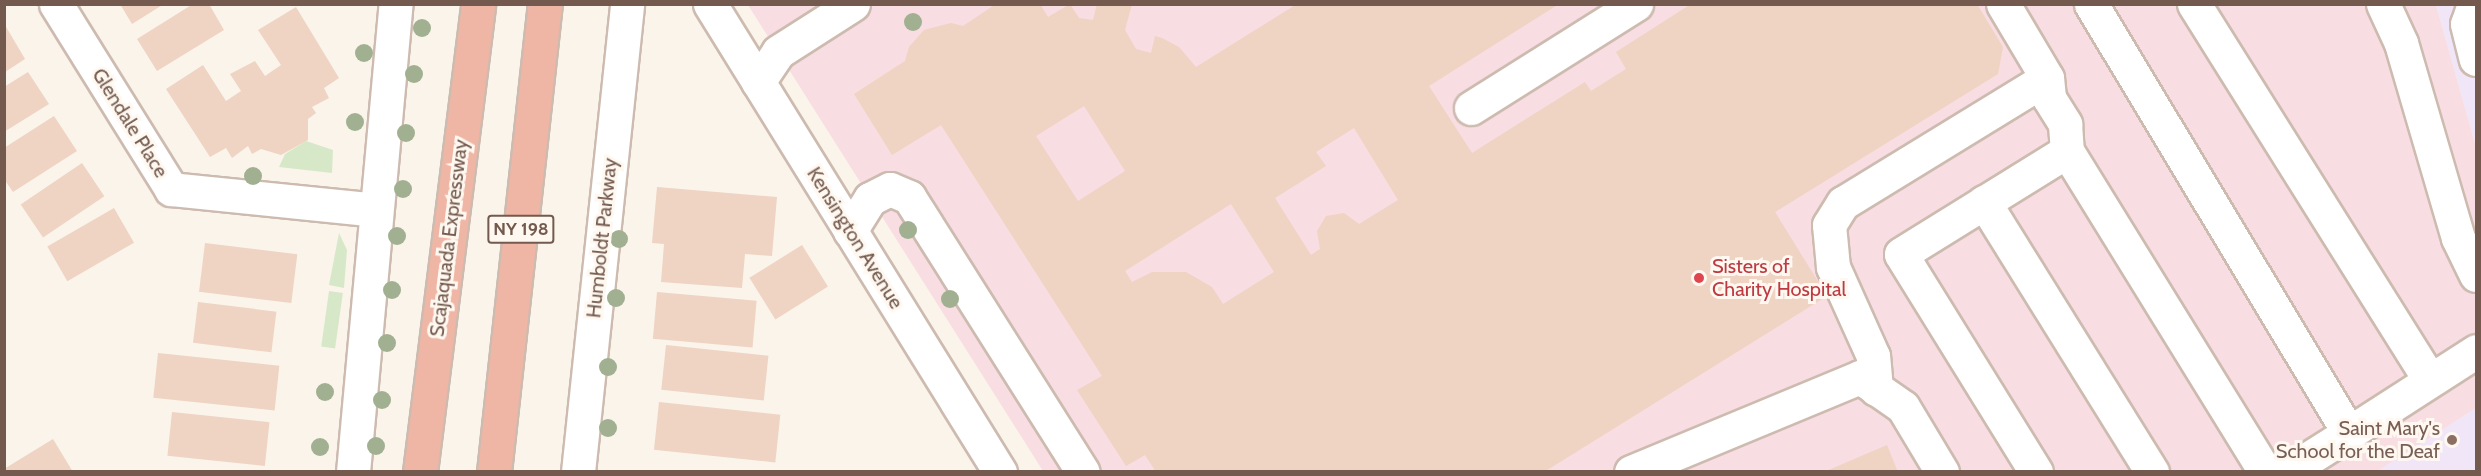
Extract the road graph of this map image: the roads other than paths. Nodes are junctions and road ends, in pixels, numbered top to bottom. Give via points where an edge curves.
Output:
1 (56, 4) edge
2 (396, 4) edge
3 (478, 4) edge
4 (545, 4) edge
5 (627, 4) edge
6 (710, 4) edge
7 (853, 4) edge
8 (1636, 4) edge
9 (2003, 4) edge
10 (2091, 4) edge
11 (2194, 4) edge
12 (2383, 4) edge
13 (2474, 4) edge
14 (2476, 59) edge
15 (2047, 78) junction
16 (758, 82) junction
17 (1471, 108) dead end
18 (2067, 151) junction
19 (1984, 202) junction
20 (376, 210) junction
21 (850, 231) junction
22 (2476, 275) edge
23 (2476, 351) edge
24 (2430, 380) junction
25 (1876, 388) junction
26 (2349, 433) junction
27 (353, 471) edge
28 (420, 471) edge
29 (494, 471) edge
30 (578, 471) edge
31 (1000, 471) edge
32 (1083, 471) edge
33 (1631, 471) edge
34 (1942, 471) edge
35 (2036, 471) edge
36 (2152, 471) edge
37 (2265, 471) edge
38 (2287, 471) edge

1 - 20 street, Glendale Place via 171,189
2 - 20 street
3 - 28 highway, Scajaquada Expressway
4 - 29 highway, NY 198
5 - 30 street, Humboldt Parkway
6 - 16 street, Kensington Avenue
7 - 16 street via 778,52
8 - 17 street
9 - 15 street
10 - 26 street
11 - 24 street
12 - 22 street via 2400,43 2458,238
13 - 14 street via 2467,24
15 - 18 street via 2068,86 2087,118
15 - 25 street via 1843,203 1829,225 1833,267 1873,356
16 - 21 street, Kensington Avenue
18 - 19 street
18 - 37 street
19 - 35 street via 1902,254
19 - 36 street
20 - 27 street
21 - 31 street, Kensington Avenue
21 - 32 street via 870,199 890,189 909,197
23 - 24 street
24 - 26 street
25 - 33 street via 1860,377
25 - 34 street via 1903,407
26 - 38 street

